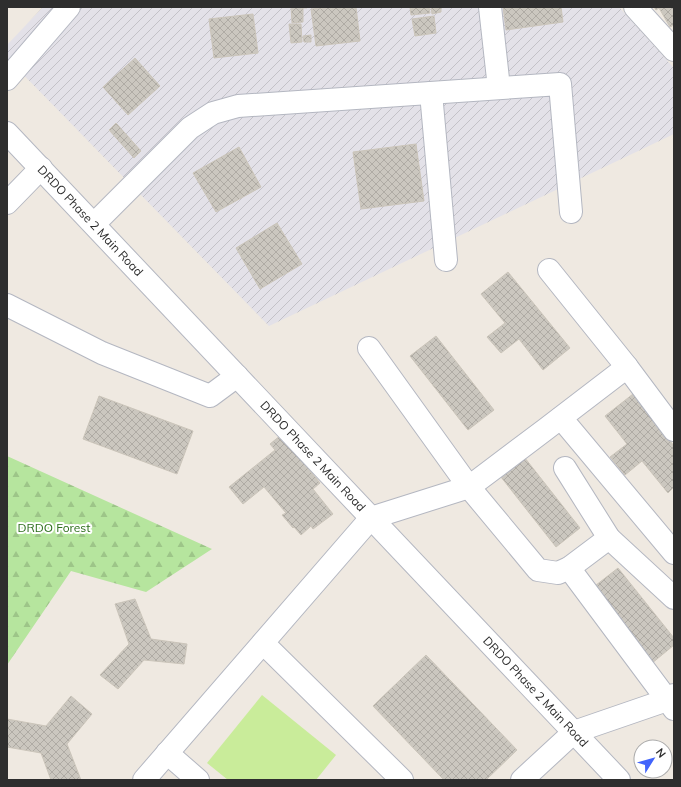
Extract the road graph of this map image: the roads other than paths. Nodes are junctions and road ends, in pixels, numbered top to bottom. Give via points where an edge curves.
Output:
1 (69, 7) edge
2 (490, 7) edge
3 (635, 7) edge
4 (674, 50) edge
5 (7, 79) edge
6 (499, 88) junction
7 (431, 92) junction
8 (7, 133) edge
9 (41, 168) junction
10 (7, 203) edge
11 (571, 212) dead end
12 (94, 224) junction
13 (446, 260) dead end
14 (549, 270) dead end
15 (7, 305) edge
16 (369, 348) dead end
17 (627, 367) junction
18 (237, 376) junction
19 (561, 418) junction
20 (674, 430) edge
21 (565, 468) dead end
22 (469, 487) junction
23 (371, 518) junction
24 (609, 538) junction
25 (674, 553) edge
26 (569, 568) junction
27 (674, 598) edge
28 (263, 643) junction
29 (672, 701) edge
30 (574, 732) junction
31 (168, 753) junction
32 (144, 780) edge
33 (198, 780) edge
34 (402, 780) edge
35 (522, 780) edge
36 (619, 780) edge

1 - 5 street
2 - 6 street
3 - 4 street
6 - 7 street
6 - 11 street via 560,84
7 - 12 street via 238,106 213,113 190,128
7 - 13 street
8 - 9 street, DRDO Phase 2 Main Road
9 - 10 street
9 - 12 street, DRDO Phase 2 Main Road
12 - 18 street, DRDO Phase 2 Main Road
14 - 17 street
15 - 18 street via 102,353 210,396
16 - 22 street
17 - 19 street
17 - 20 street
18 - 23 street, DRDO Phase 2 Main Road
19 - 22 street
19 - 25 street
21 - 24 street
22 - 23 street
22 - 26 street via 538,570 558,573
23 - 28 street
23 - 30 street, DRDO Phase 2 Main Road
24 - 26 street
24 - 27 street
26 - 29 street
28 - 31 street
28 - 34 street
29 - 30 street
30 - 35 street
30 - 36 street, DRDO Phase 2 Main Road
31 - 32 street
31 - 33 street

